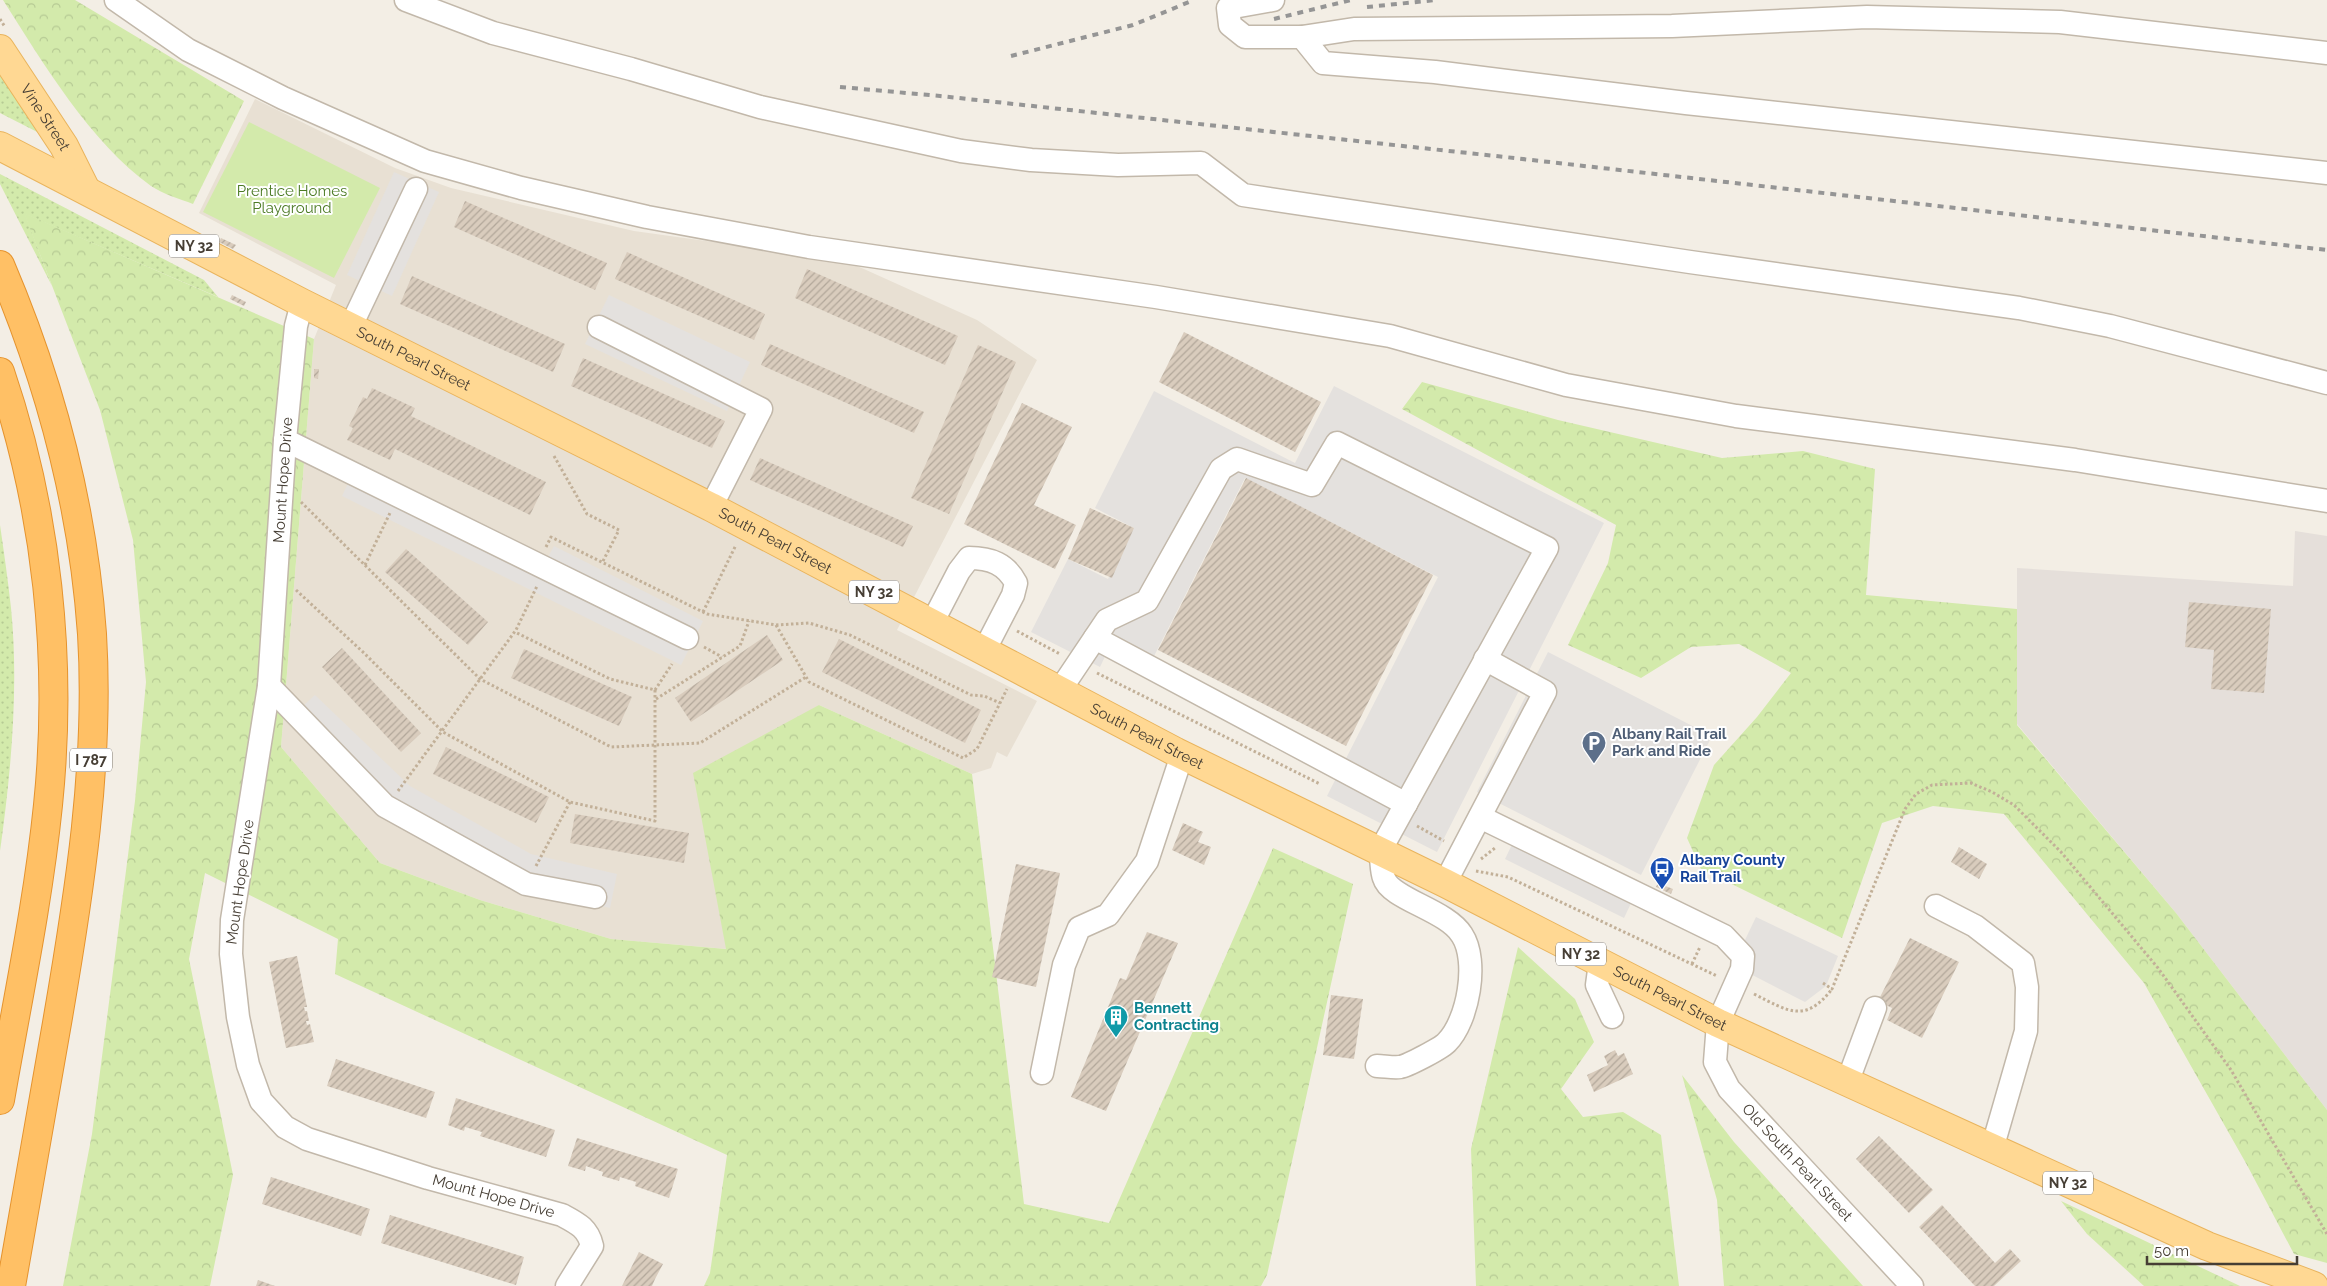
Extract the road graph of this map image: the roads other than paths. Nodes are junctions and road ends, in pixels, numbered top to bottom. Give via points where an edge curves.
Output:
1 (116, 0) edge
2 (406, 0) edge
3 (1272, 0) edge
4 (1302, 37) junction
5 (0, 49) edge
6 (2327, 53) edge
7 (0, 146) edge
8 (2327, 173) edge
9 (86, 190) junction
10 (416, 190) dead end
11 (0, 265) edge
12 (302, 303) junction
13 (351, 326) junction
14 (599, 327) dead end
15 (0, 372) edge
16 (2327, 383) edge
17 (285, 440) junction
18 (2327, 501) edge
19 (711, 507) junction
20 (936, 615) junction
21 (1101, 629) junction
22 (687, 638) dead end
23 (984, 651) junction
24 (1485, 659) junction
25 (270, 686) junction
26 (1060, 690) junction
27 (1182, 755) junction
28 (1406, 804) junction
29 (1480, 817) junction
30 (1380, 851) junction
31 (1445, 883) junction
32 (595, 897) dead end
33 (1936, 906) dead end
34 (1600, 963) junction
35 (1875, 1008) dead end
36 (1612, 1016) dead end
37 (1718, 1023) junction
38 (1377, 1066) dead end
39 (1042, 1073) dead end
40 (1847, 1083) junction
41 (0, 1100) edge
42 (1992, 1149) junction
43 (11, 1286) edge
44 (567, 1286) edge
45 (1912, 1286) edge
46 (2314, 1286) edge

1 - 18 street via 188,50 283,98 425,162 647,218 809,247 1156,297 1390,336 1566,386 1736,416 2075,460
2 - 16 street via 493,33 760,108 961,151 1031,160 1108,164 1201,163 1243,195 2019,308 2110,326
3 - 4 street via 1228,8 1230,25 1245,37
4 - 6 street via 1354,29 1672,26 1867,17 2060,22
4 - 8 street via 1323,63 1435,72 1686,103
5 - 9 main road, Vine Street via 64,146
7 - 9 main road, South Pearl Street / NY 32
9 - 12 main road, South Pearl Street / NY 32
10 - 13 street
11 - 43 highway, I 787 via 20,311 56,419 79,525 92,634 93,689 89,797 77,897
12 - 13 main road, South Pearl Street / NY 32
12 - 17 street, Mount Hope Drive via 296,326
13 - 19 main road, South Pearl Street / NY 32
14 - 19 street via 760,408
15 - 41 highway, I 787 via 18,431 41,537 50,607 53,697 46,822
17 - 22 street
17 - 25 street, Mount Hope Drive
19 - 20 main road, South Pearl Street / NY 32
20 - 23 main road, South Pearl Street / NY 32
20 - 23 street via 959,570 969,558 986,558 1010,572 1016,583 1013,595
21 - 24 street via 1146,601 1221,469 1237,459 1312,485 1337,443 1547,548
21 - 26 street
21 - 28 street
23 - 26 main road, South Pearl Street / NY 32
24 - 28 street
24 - 29 street via 1545,692
25 - 32 street via 385,806 526,884
25 - 44 street, Mount Hope Drive via 232,920 231,954 238,1017 248,1065 261,1100 285,1127 307,1139 428,1178 562,1215 578,1223 589,1234 592,1246
26 - 27 main road, South Pearl Street / NY 32
27 - 30 main road, South Pearl Street / NY 32
27 - 39 street via 1148,861 1108,915 1079,928 1064,965
28 - 30 street
29 - 31 street
29 - 37 street, Old South Pearl Street via 1724,936 1742,956 1739,977
30 - 31 main road, South Pearl Street / NY 32
30 - 38 street via 1384,879 1392,890 1435,911 1462,934 1469,955 1470,984 1463,1016 1446,1043 1401,1067
31 - 34 main road, South Pearl Street / NY 32
33 - 42 street via 1975,926 2023,963 2026,1031
34 - 36 street via 1597,986
34 - 37 main road, South Pearl Street / NY 32
35 - 40 street
37 - 40 main road, South Pearl Street / NY 32
37 - 45 street, Old South Pearl Street via 1715,1062 1729,1089
40 - 42 main road, South Pearl Street / NY 32
42 - 46 main road, South Pearl Street / NY 32 via 2208,1246

